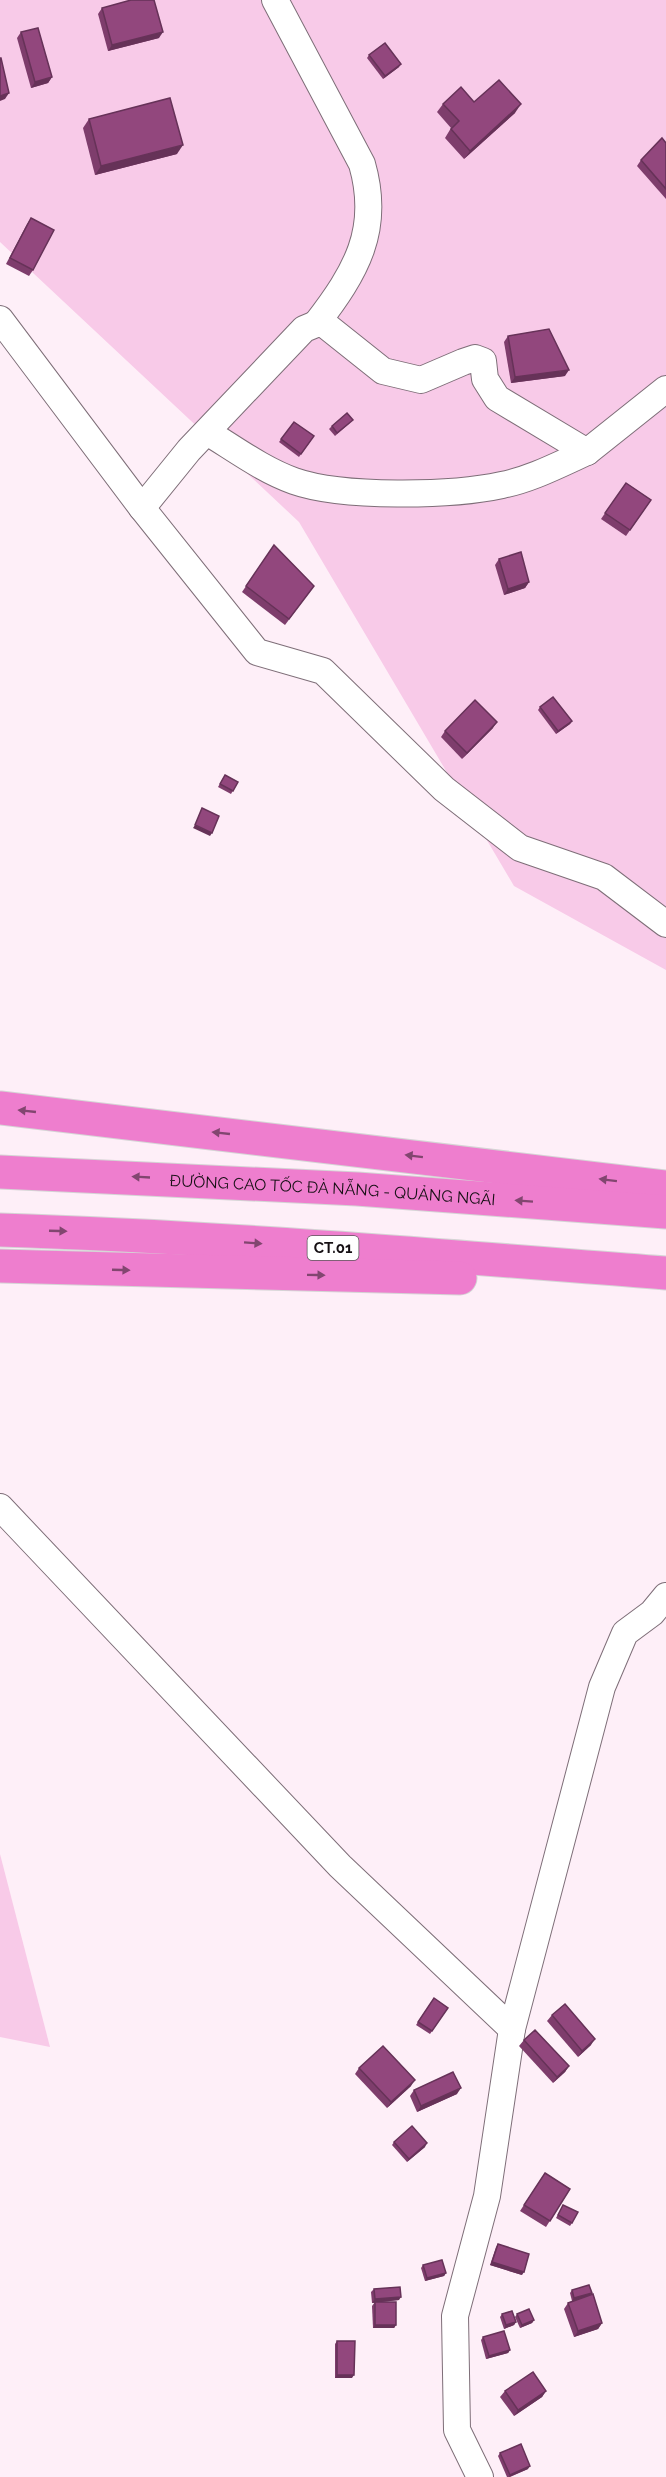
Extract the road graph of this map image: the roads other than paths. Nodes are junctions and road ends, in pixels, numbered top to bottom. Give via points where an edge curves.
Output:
1 (275, 0) edge
2 (0, 320) edge
3 (316, 324) junction
4 (666, 389) edge
5 (207, 432) junction
6 (587, 452) junction
7 (142, 508) junction
8 (666, 924) edge
9 (0, 1108) edge
10 (0, 1172) edge
11 (666, 1186) edge
12 (666, 1212) edge
13 (0, 1230) edge
14 (0, 1266) edge
15 (666, 1273) edge
16 (666, 1282) edge
17 (0, 1507) edge
18 (666, 1596) edge
19 (512, 2029) junction
20 (480, 2477) edge

1 - 3 street via 362,164 367,183 367,230 360,256
2 - 7 street
3 - 5 street via 304,329
3 - 6 street via 324,324 383,371 422,380 463,362 476,358 483,361 485,379 497,398
4 - 6 street
5 - 6 street via 296,481 383,493 502,485
5 - 7 street
7 - 8 street via 257,652 323,671 444,789 520,848 604,877
11 -> 9 highway
12 -> 10 highway, ĐƯỜNG CAO TỐC ĐÀ NẴNG - QUẢNG NGÃI via 357,1189
13 -> 15 highway, CT.01 via 103,1233
14 -> 16 highway
17 - 19 street via 340,1866
18 - 19 street via 652,1613 625,1633 602,1687
19 - 20 street via 487,2196 455,2316 457,2430

